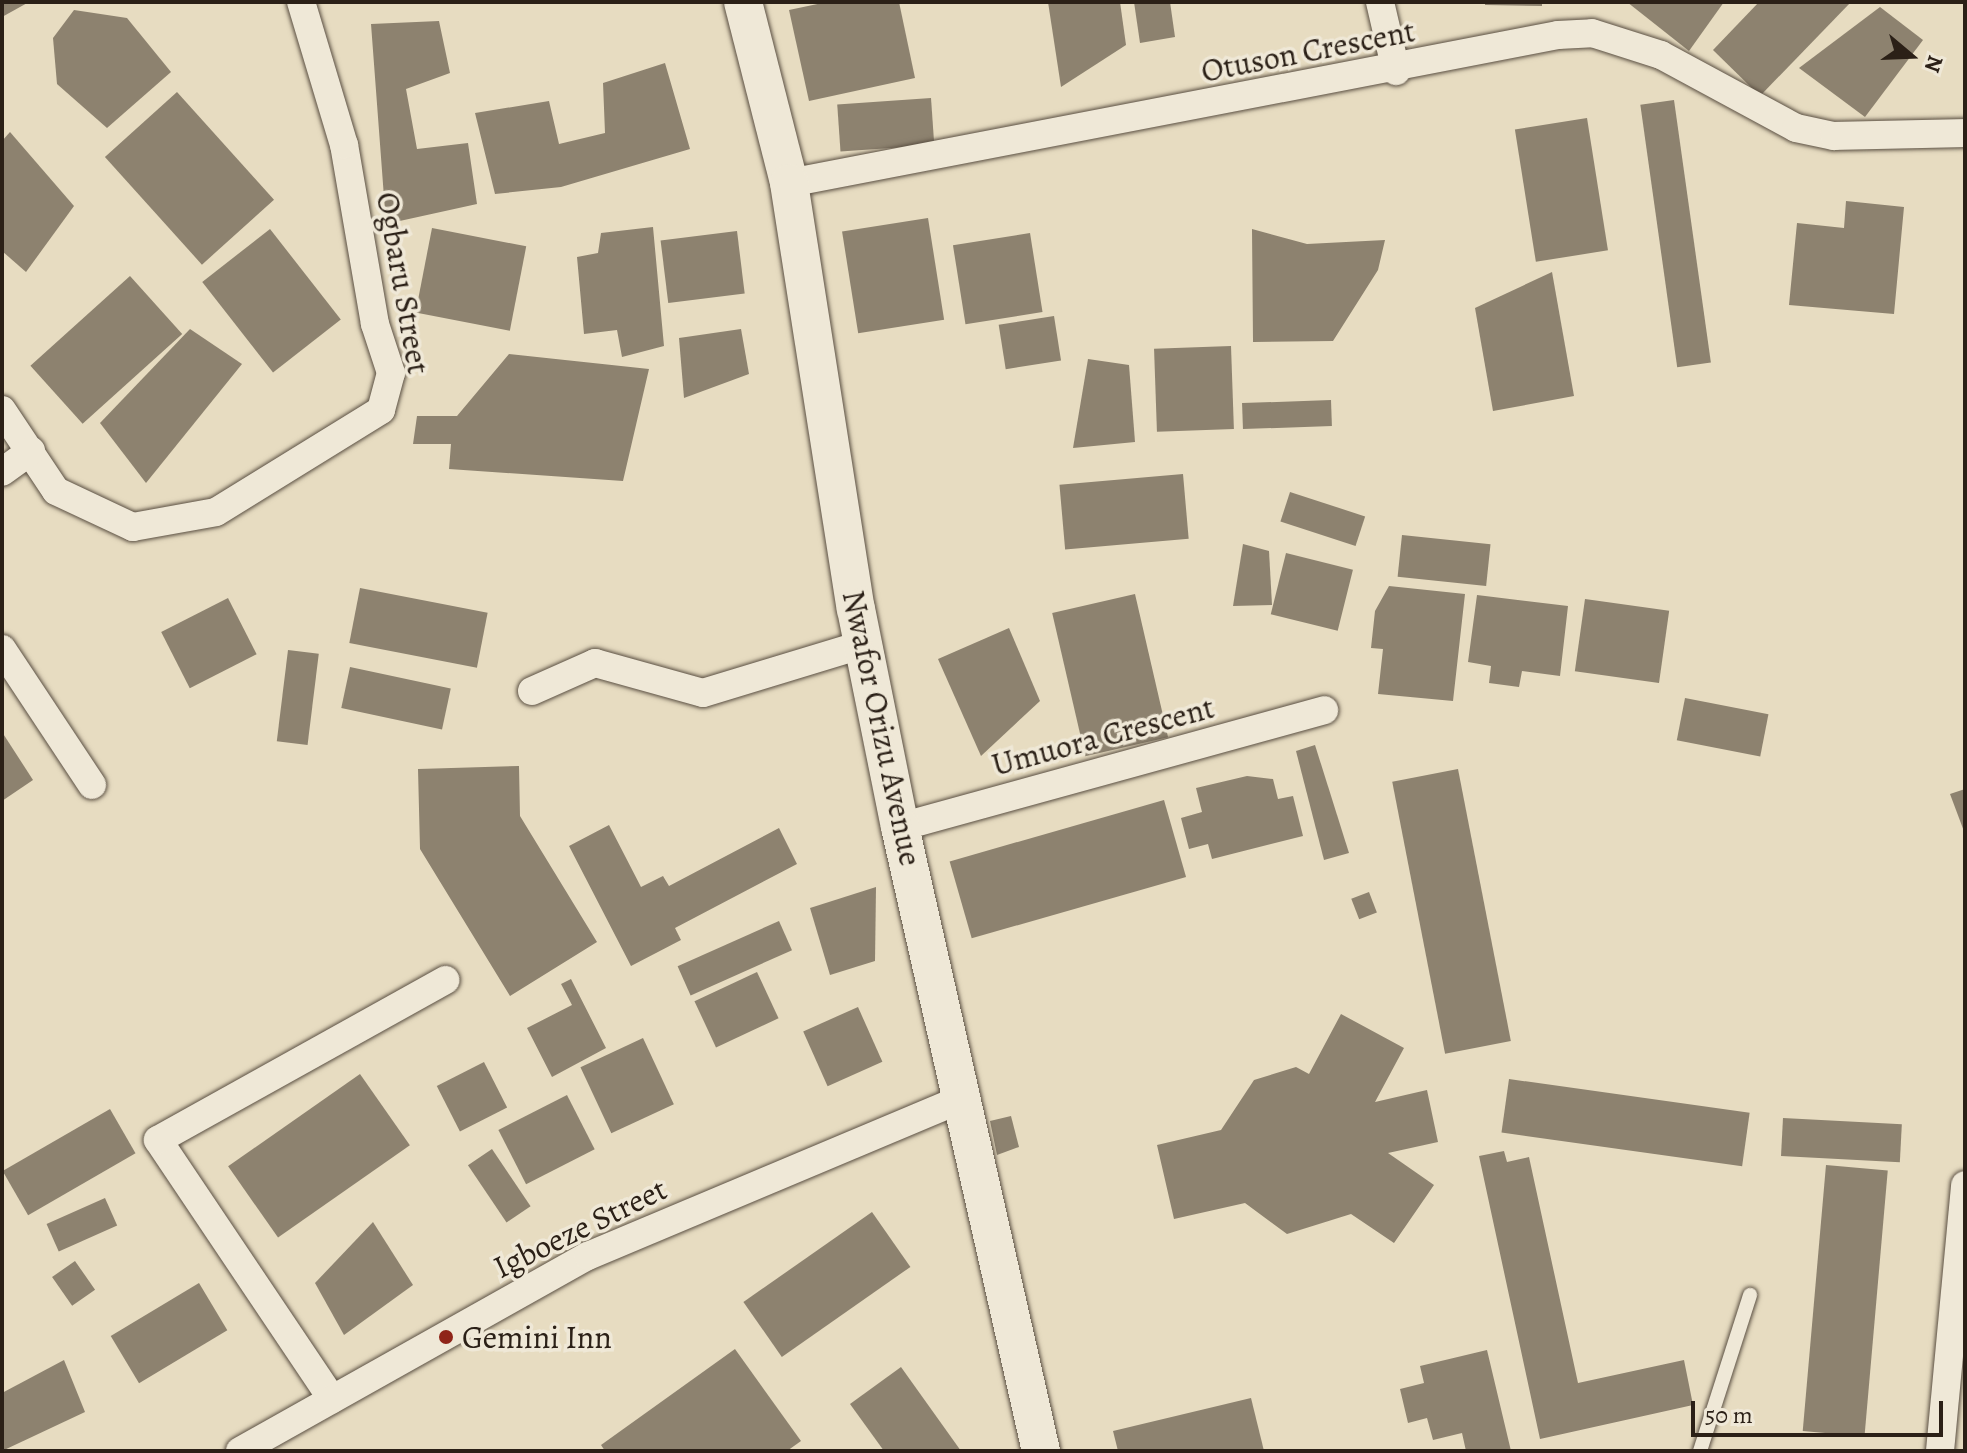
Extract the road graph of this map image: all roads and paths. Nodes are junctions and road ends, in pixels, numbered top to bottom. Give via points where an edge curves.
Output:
1 (301, 2) edge
2 (743, 2) edge
3 (1380, 2) edge
4 (1396, 71) junction
5 (1965, 133) edge
6 (789, 183) junction
7 (2, 410) edge
8 (31, 451) junction
9 (2, 472) edge
10 (864, 644) junction
11 (2, 649) edge
12 (532, 691) dead end
13 (1324, 710) dead end
14 (92, 785) dead end
15 (900, 827) junction
16 (445, 980) dead end
17 (966, 1097) junction
18 (1965, 1185) edge
19 (1750, 1295) dead end
20 (332, 1399) junction
21 (240, 1451) edge
22 (1041, 1451) edge
23 (1700, 1451) edge
24 (1940, 1451) edge

1 - 8 street, Ogbaru Street via 344,145 375,324 391,373 381,410 216,512 169,526 133,527 84,509 56,491
2 - 6 street, Nwafor Orizu Avenue
3 - 4 street
4 - 5 street, Otuson Crescent via 1592,33 1661,55 1796,128 1834,136
4 - 6 street, Otuson Crescent
6 - 10 street, Nwafor Orizu Avenue
7 - 8 street, Ogbaru Street
8 - 9 street
10 - 12 street via 703,693 595,663
10 - 15 street, Nwafor Orizu Avenue
11 - 14 street
13 - 15 street, Umuora Crescent
15 - 17 street, Nwafor Orizu Avenue
16 - 20 street via 158,1140
17 - 20 street, Igboeze Street via 588,1256
17 - 22 street, Nwafor Orizu Avenue
18 - 24 street
19 - 23 lane
20 - 21 street, Igboeze Street

